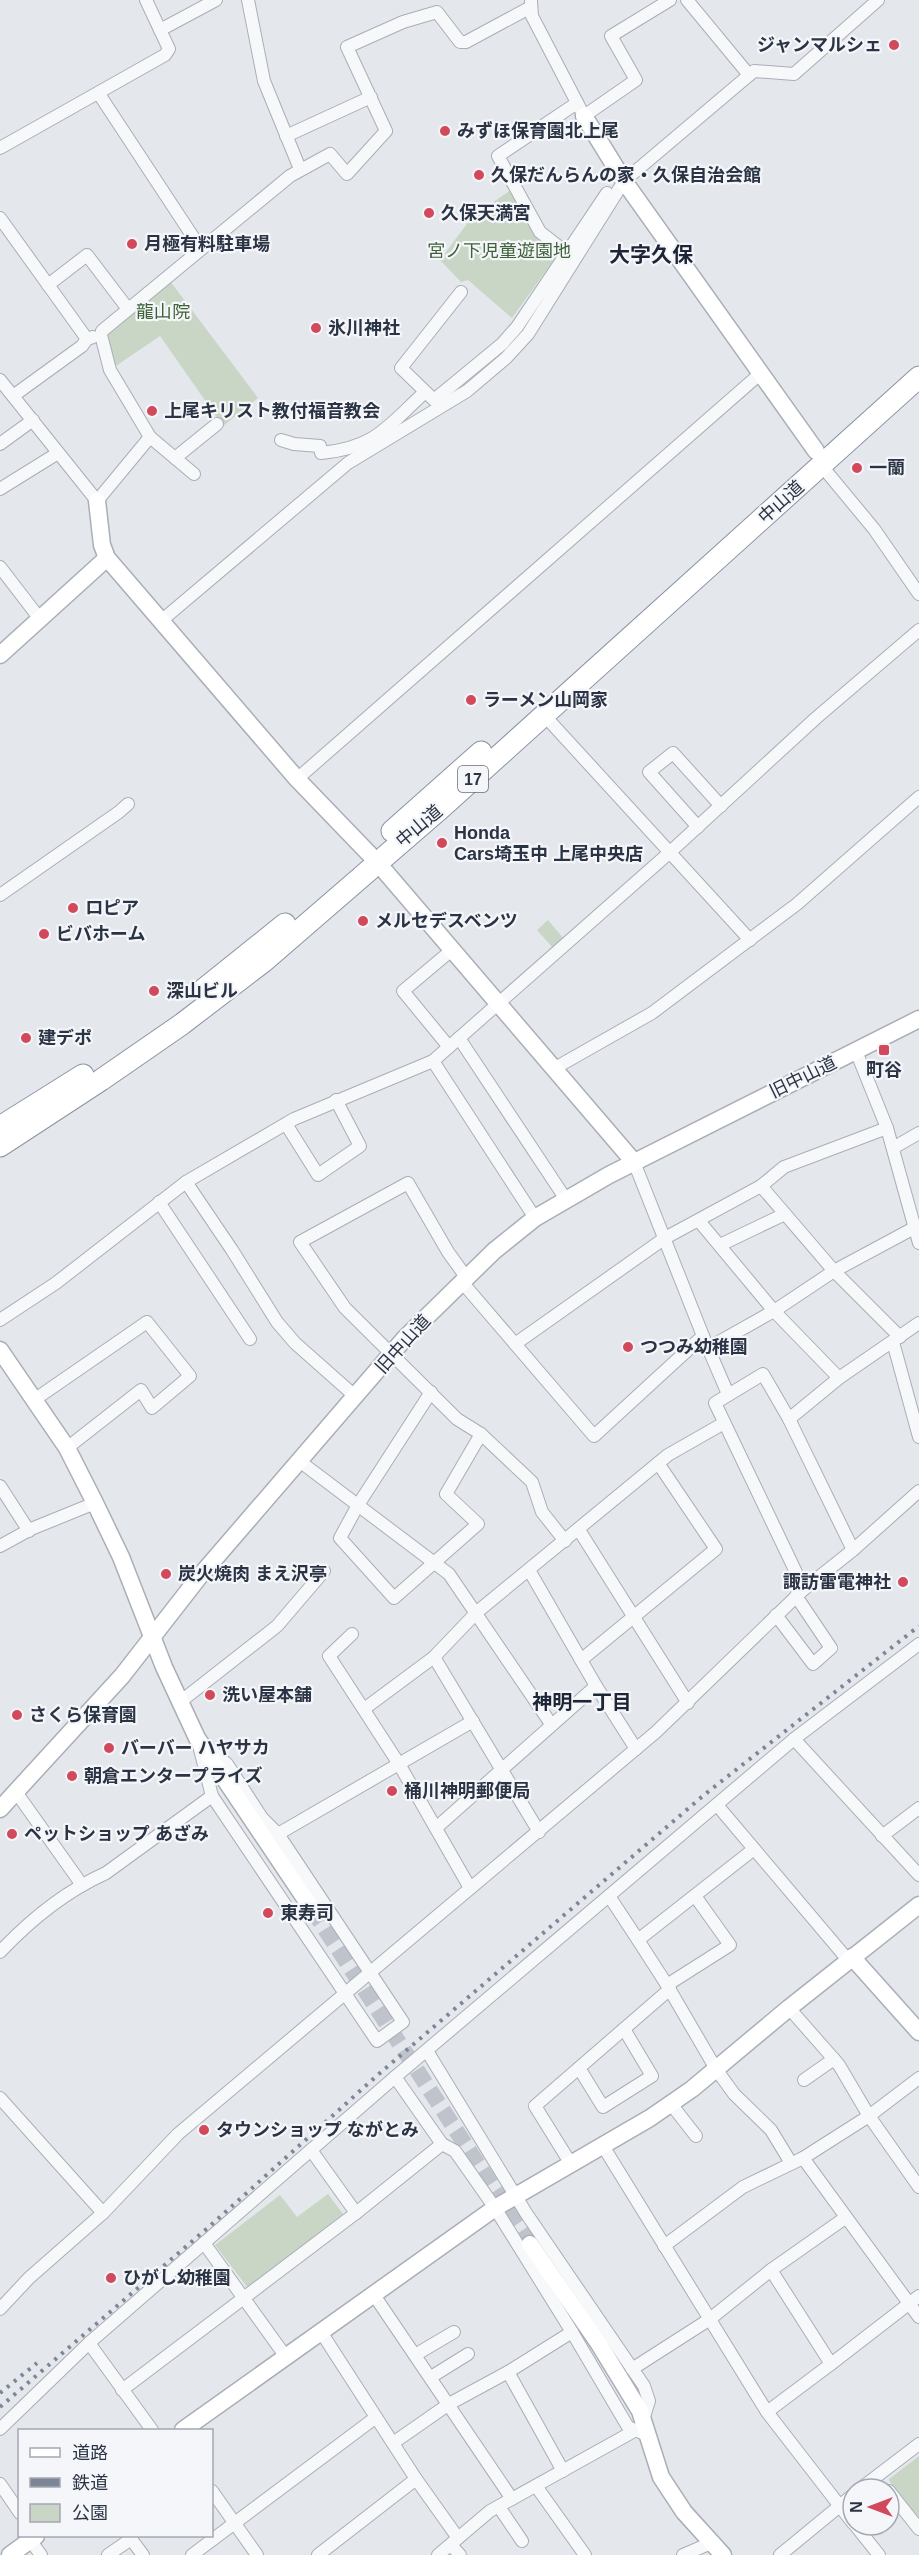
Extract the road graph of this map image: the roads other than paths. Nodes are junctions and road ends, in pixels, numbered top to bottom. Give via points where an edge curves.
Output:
1 (146, 0) edge
2 (216, 0) edge
3 (248, 0) edge
4 (669, 0) edge
5 (687, 0) edge
6 (878, 0) edge
7 (531, 3) edge
8 (160, 30) junction
9 (749, 75) junction
10 (99, 94) junction
11 (371, 97) junction
12 (581, 110) junction
13 (286, 136) junction
14 (0, 148) edge
15 (300, 169) junction
16 (622, 178) junction
17 (0, 218) edge
18 (201, 249) junction
19 (567, 252) junction
20 (48, 285) junction
21 (461, 292) dead end
22 (128, 309) junction
23 (101, 335) junction
24 (87, 339) junction
25 (919, 360) edge
26 (761, 373) junction
27 (919, 377) edge
28 (0, 380) edge
29 (13, 396) junction
30 (431, 401) junction
31 (33, 420) junction
32 (217, 424) dead end
33 (150, 437) junction
34 (281, 440) dead end
35 (0, 444) edge
36 (58, 453) junction
37 (175, 458) junction
38 (819, 458) junction
39 (194, 474) dead end
40 (0, 489) edge
41 (97, 501) junction
42 (107, 558) junction
43 (0, 567) edge
44 (919, 594) edge
45 (40, 619) junction
46 (161, 621) junction
47 (919, 630) edge
48 (0, 655) edge
49 (544, 715) junction
50 (297, 778) junction
51 (919, 797) edge
52 (128, 804) dead end
53 (721, 806) junction
54 (698, 827) junction
55 (669, 853) junction
56 (372, 857) junction
57 (0, 896) edge
58 (750, 940) junction
59 (453, 949) junction
60 (500, 1003) junction
61 (919, 1020) edge
62 (459, 1038) junction
63 (449, 1047) junction
64 (856, 1051) junction
65 (433, 1061) junction
66 (555, 1068) junction
67 (336, 1100) junction
68 (286, 1124) junction
69 (0, 1127) edge
70 (887, 1128) junction
71 (919, 1133) edge
72 (0, 1146) edge
73 (892, 1148) junction
74 (634, 1162) junction
75 (186, 1182) junction
76 (761, 1186) junction
77 (567, 1201) junction
78 (159, 1202) junction
79 (785, 1214) junction
80 (535, 1218) junction
81 (699, 1221) junction
82 (914, 1228) junction
83 (665, 1238) junction
84 (919, 1243) edge
85 (720, 1245) junction
86 (834, 1271) junction
87 (464, 1279) junction
88 (774, 1311) junction
89 (0, 1320) edge
90 (919, 1323) edge
91 (250, 1339) dead end
92 (897, 1339) junction
93 (705, 1342) junction
94 (515, 1344) junction
95 (0, 1350) edge
96 (392, 1354) junction
97 (5, 1367) edge
98 (839, 1378) junction
99 (431, 1392) junction
100 (728, 1394) junction
101 (356, 1397) junction
102 (34, 1400) junction
103 (789, 1419) junction
104 (724, 1423) junction
105 (481, 1434) junction
106 (919, 1437) edge
107 (67, 1448) junction
108 (298, 1460) junction
109 (658, 1463) junction
110 (0, 1486) edge
111 (919, 1491) edge
112 (95, 1503) junction
113 (358, 1505) junction
114 (29, 1530) junction
115 (579, 1530) junction
116 (565, 1541) junction
117 (0, 1546) edge
118 (853, 1550) junction
119 (433, 1562) junction
120 (529, 1570) junction
121 (324, 1572) dead end
122 (800, 1592) junction
123 (477, 1612) junction
124 (776, 1615) junction
125 (633, 1616) junction
126 (352, 1634) dead end
127 (152, 1639) junction
128 (919, 1644) edge
129 (434, 1657) junction
130 (581, 1660) junction
131 (596, 1686) junction
132 (180, 1702) junction
133 (688, 1703) junction
134 (364, 1709) junction
135 (473, 1721) junction
136 (551, 1724) junction
137 (196, 1738) junction
138 (794, 1739) junction
139 (636, 1749) junction
140 (399, 1764) junction
141 (502, 1771) junction
142 (16, 1791) junction
143 (212, 1796) junction
144 (717, 1805) junction
145 (919, 1808) edge
146 (0, 1809) edge
147 (435, 1828) junction
148 (539, 1832) junction
149 (278, 1834) junction
150 (882, 1836) junction
151 (754, 1849) junction
152 (919, 1875) edge
153 (82, 1885) junction
154 (470, 1888) junction
155 (609, 1896) junction
156 (695, 1896) junction
157 (919, 1905) edge
158 (312, 1909) tunnel mouth
159 (638, 1940) junction
160 (0, 1952) edge
161 (850, 1958) junction
162 (371, 1972) junction
163 (668, 1987) junction
164 (344, 1995) junction
165 (789, 2008) junction
166 (624, 2029) junction
167 (919, 2032) edge
168 (427, 2051) junction
169 (834, 2059) junction
170 (579, 2067) junction
171 (716, 2069) junction
172 (395, 2077) junction
173 (919, 2078) edge
174 (804, 2080) dead end
175 (0, 2098) edge
176 (671, 2104) junction
177 (869, 2116) junction
178 (696, 2136) dead end
179 (442, 2144) junction
180 (603, 2146) junction
181 (311, 2150) junction
182 (797, 2160) junction
183 (571, 2164) junction
184 (919, 2187) edge
185 (517, 2196) junction
186 (495, 2208) junction
187 (103, 2213) junction
188 (356, 2213) junction
189 (846, 2218) junction
190 (204, 2243) junction
191 (530, 2244) tunnel mouth
192 (664, 2246) junction
193 (771, 2270) junction
194 (374, 2295) junction
195 (919, 2296) edge
196 (245, 2299) junction
197 (909, 2304) junction
198 (0, 2309) edge
199 (919, 2317) edge
200 (710, 2319) junction
201 (321, 2332) junction
202 (454, 2332) dead end
203 (572, 2332) junction
204 (89, 2343) junction
205 (468, 2354) dead end
206 (415, 2355) junction
207 (286, 2357) junction
208 (831, 2364) junction
209 (632, 2369) junction
210 (508, 2372) junction
211 (430, 2377) junction
212 (122, 2390) junction
213 (449, 2404) junction
214 (767, 2412) junction
215 (375, 2418) junction
216 (642, 2428) junction
217 (0, 2429) edge
218 (151, 2429) edge
219 (184, 2429) edge
220 (393, 2443) junction
221 (919, 2444) edge
222 (563, 2471) junction
223 (877, 2475) joint
224 (875, 2477) edge
225 (416, 2479) junction
226 (0, 2484) edge
227 (536, 2486) junction
228 (213, 2492) edge
229 (512, 2499) junction
230 (499, 2506) junction
231 (839, 2506) junction
232 (901, 2506) edge
233 (841, 2508) edge
234 (18, 2510) edge
235 (234, 2524) junction
236 (919, 2529) edge
237 (34, 2537) edge
238 (864, 2537) edge
239 (454, 2541) junction
240 (522, 2541) dead end
241 (717, 2549) edge
242 (10, 2555) edge
243 (41, 2555) edge
244 (108, 2555) edge
245 (143, 2555) edge
246 (192, 2555) edge
247 (257, 2555) edge
248 (318, 2555) edge
249 (438, 2555) edge
250 (460, 2555) edge
251 (585, 2555) edge
252 (683, 2555) edge
253 (780, 2555) edge
254 (879, 2555) edge

1 - 8 street
2 - 8 street
3 - 13 street via 264,81
4 - 12 street via 611,36 636,80
5 - 9 street
6 - 9 street via 794,75 754,71
7 - 11 street via 466,42 460,42 437,12 403,22 347,47
7 - 12 street via 532,16
8 - 10 street via 169,49 165,55
9 - 16 street
10 - 14 street
10 - 18 street
11 - 13 street
11 - 15 street via 386,131 347,174 330,154
12 - 16 street
12 - 19 street via 498,156 540,232
13 - 15 street
15 - 18 street
16 - 19 street
16 - 26 street
16 - 30 street via 528,334 467,392
17 - 20 street
18 - 22 street
19 - 30 street via 502,344
20 - 22 street via 87,255
20 - 24 street
21 - 30 street via 401,368
22 - 23 street
23 - 24 street
23 - 33 street via 110,370
24 - 29 street
25 - 38 highway, 中山道 / 17
26 - 38 street
26 - 50 street
27 - 38 highway, 中山道 / 17
28 - 29 street
29 - 31 street
30 - 34 street via 357,447 321,453 320,446
30 - 46 street via 348,464
31 - 35 street
31 - 36 street
32 - 37 street
33 - 37 street
33 - 41 street
36 - 40 street
36 - 41 street
37 - 39 street
38 - 44 street
38 - 49 highway, 中山道 / 17
38 - 56 highway, 中山道 / 17 via 560,683
41 - 42 street
42 - 45 street
42 - 46 street
43 - 45 street
45 - 48 street
46 - 50 street
47 - 53 street
49 - 55 street
49 - 56 highway, 中山道 / 17
50 - 56 street
51 - 58 street
52 - 57 street
53 - 54 street
53 - 54 street via 674,753 649,772
54 - 55 street
55 - 58 street
55 - 60 street
56 - 59 street
56 - 69 highway, 中山道 / 17 via 144,1034
56 - 72 highway, 中山道 / 17 via 263,962 182,1024
58 - 66 street via 652,1013
59 - 60 street
59 - 63 street via 403,992
60 - 62 street
60 - 66 street
61 - 64 street, 旧中山道
62 - 63 street
62 - 77 street
63 - 65 street
64 - 70 street
64 - 74 street, 旧中山道
65 - 67 street
65 - 80 street
66 - 74 street
67 - 68 street
67 - 68 street via 360,1146 318,1175
68 - 75 street
70 - 73 street
70 - 76 street via 784,1167
71 - 73 street
73 - 82 street
74 - 77 street, 旧中山道
74 - 83 street
75 - 78 street
75 - 101 street via 277,1322
76 - 79 street
76 - 81 street
77 - 80 street, 旧中山道
78 - 89 street
78 - 91 street
79 - 85 street
79 - 86 street
80 - 87 street, 旧中山道
81 - 83 street
81 - 85 street
82 - 84 street
82 - 86 street
83 - 93 street
83 - 94 street
85 - 88 street
86 - 88 street
86 - 92 street
87 - 94 street
87 - 96 street, 旧中山道
87 - 96 street via 408,1183 300,1242 345,1308
88 - 93 street
88 - 98 street
90 - 92 street
92 - 98 street
92 - 106 street
93 - 94 street via 594,1436
93 - 100 street
95 - 97 street
96 - 99 street
96 - 101 street, 旧中山道
97 - 102 street
98 - 103 street
99 - 105 street via 457,1419
99 - 113 street
100 - 103 street via 763,1374
100 - 104 street via 715,1402
101 - 108 street, 旧中山道
102 - 107 street
102 - 107 street via 147,1322 190,1376 152,1408 141,1390
103 - 118 street
104 - 109 street
104 - 122 street
105 - 116 street via 532,1482 542,1512
105 - 119 street via 446,1494 478,1524
107 - 112 street
108 - 113 street
108 - 127 street, 旧中山道 via 170,1612
109 - 115 street
109 - 125 street via 716,1549
110 - 114 street
111 - 118 street
112 - 114 street
112 - 127 street via 121,1557
113 - 119 street
113 - 119 street via 340,1538 394,1598
114 - 117 street
115 - 116 street
115 - 125 street
116 - 120 street
118 - 122 street
119 - 123 street via 449,1574
120 - 123 street
120 - 130 street
121 - 132 street via 277,1626
122 - 124 street
122 - 124 street via 831,1648 813,1664
123 - 129 street
123 - 136 street
124 - 133 street
125 - 130 street
125 - 133 street
126 - 134 street via 330,1656
127 - 132 street
127 - 142 street, 旧中山道
128 - 138 street
129 - 134 street
129 - 135 street
130 - 131 street
131 - 136 street
131 - 139 street
132 - 137 street
133 - 139 street
134 - 140 street
135 - 140 street
135 - 141 street
136 - 141 street
137 - 143 street
137 - 149 street via 227,1764 262,1818
137 - 158 street
138 - 144 street
138 - 150 street
139 - 148 street
140 - 147 street
140 - 149 street
141 - 147 street
141 - 148 street
142 - 146 street, 旧中山道
142 - 153 street
143 - 153 street via 106,1873
143 - 164 street
144 - 151 street
144 - 155 street
145 - 150 street
147 - 154 street
148 - 154 street
149 - 162 street
150 - 152 street
151 - 156 street
151 - 161 street
153 - 160 street via 46,1907
154 - 162 street
155 - 159 street
155 - 168 street
156 - 159 street
156 - 163 street via 730,1945
157 - 161 street
159 - 163 street
161 - 165 street
161 - 167 street
162 - 164 street
162 - 164 street via 403,2022 377,2041
163 - 166 street
163 - 171 street
164 - 187 street via 178,2134
165 - 169 street
165 - 171 street
166 - 170 street
166 - 170 street via 652,2076 603,2108
168 - 172 street
168 - 185 street
169 - 174 street
169 - 177 street
170 - 183 street via 535,2106
171 - 176 street
171 - 182 street via 734,2094
172 - 179 street
172 - 181 street
173 - 177 street
175 - 187 street
176 - 178 street
176 - 180 street
177 - 182 street
177 - 184 street
179 - 186 street via 455,2151
179 - 188 street
180 - 183 street
180 - 192 street
181 - 188 street
181 - 190 street
182 - 189 street
182 - 192 street via 743,2187
183 - 185 street
185 - 186 street
185 - 209 street
186 - 194 street
186 - 203 street
187 - 198 street
188 - 196 street
189 - 193 street
189 - 197 street
190 - 196 street
190 - 204 street
191 - 216 street via 640,2411
192 - 200 street
193 - 200 street
193 - 208 street
194 - 201 street
194 - 206 street
195 - 197 street
196 - 207 street
196 - 212 street
197 - 199 street
197 - 208 street
200 - 209 street
200 - 214 street
201 - 207 street
201 - 215 street
202 - 206 street
203 - 210 street
203 - 216 street via 628,2427
204 - 212 street
204 - 217 street
205 - 211 street
206 - 211 street
207 - 219 street
208 - 214 street
209 - 216 street via 649,2401
210 - 213 street
210 - 222 street
211 - 213 street
212 - 218 street
213 - 220 street
213 - 229 street
214 - 231 street
215 - 220 street
215 - 235 street
216 - 222 street
216 - 241 street via 661,2477 684,2512
220 - 225 street
221 - 223 street
222 - 227 street
223 - 224 street
225 - 239 street
225 - 248 street
226 - 234 street
227 - 229 street
227 - 251 street
228 - 235 street
229 - 230 street
230 - 239 street
230 - 240 street
231 - 233 street
231 - 253 street
232 - 236 street
235 - 246 street
235 - 247 street
237 - 242 street
237 - 243 street
238 - 254 street
239 - 249 street
239 - 250 street
241 - 252 street
244 - 245 street via 131,2539

